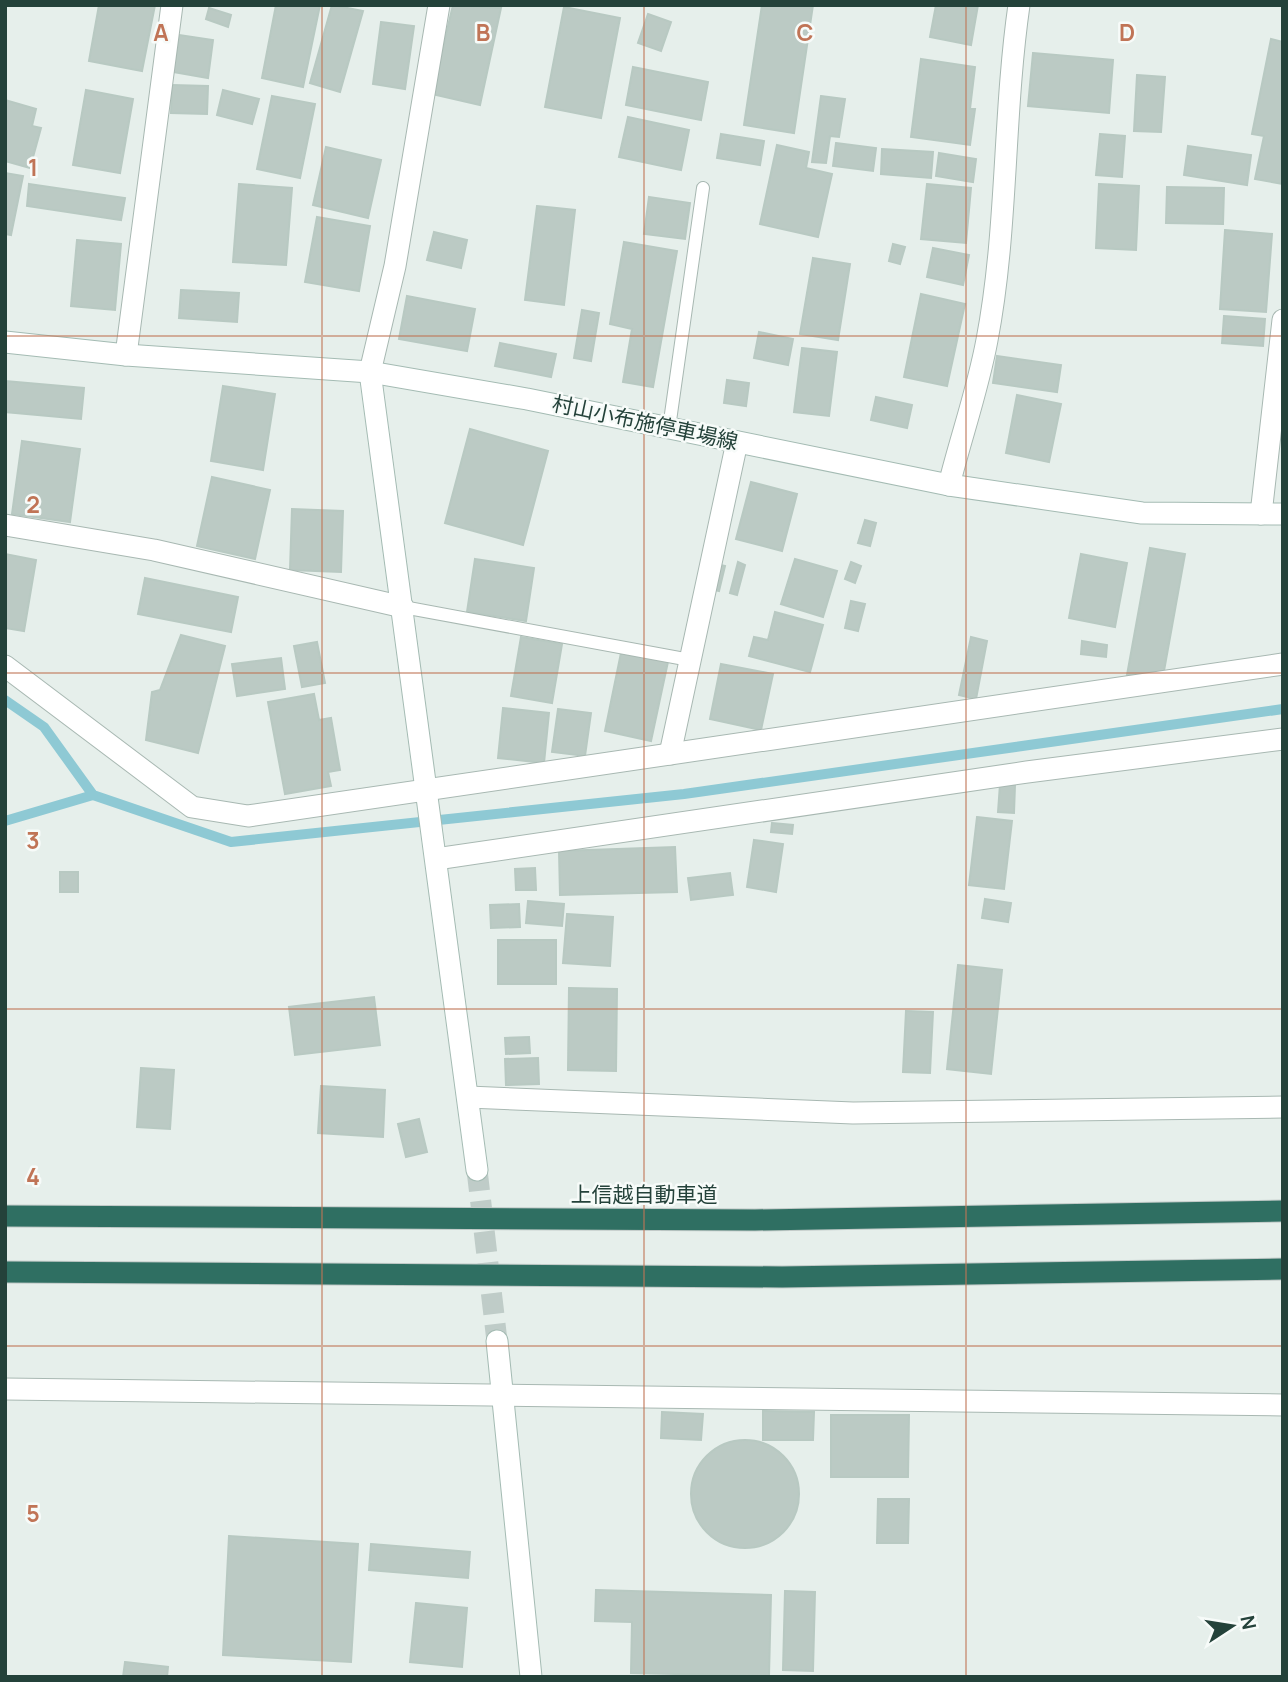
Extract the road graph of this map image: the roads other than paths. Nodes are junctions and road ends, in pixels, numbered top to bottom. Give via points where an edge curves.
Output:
1 (172, 5) edge
2 (439, 5) edge
3 (1018, 5) edge
4 (703, 188) dead end
5 (1283, 320) edge
6 (5, 342) edge
7 (125, 355) junction
8 (370, 372) junction
9 (669, 428) junction
10 (737, 442) junction
11 (948, 485) junction
12 (1261, 514) junction
13 (1283, 514) edge
14 (5, 525) edge
15 (403, 607) junction
16 (690, 660) junction
17 (1283, 664) edge
18 (5, 666) edge
19 (1283, 739) edge
20 (670, 754) junction
21 (427, 794) junction
22 (436, 859) junction
23 (468, 1097) junction
24 (1283, 1107) edge
25 (477, 1170) tunnel mouth
26 (1283, 1211) edge
27 (5, 1216) edge
28 (1283, 1269) edge
29 (5, 1272) edge
30 (498, 1341) tunnel mouth
31 (5, 1389) edge
32 (503, 1393) junction
33 (1283, 1405) edge
34 (531, 1677) edge

1 - 7 street
2 - 8 street via 395,266
3 - 11 street via 1004,200 987,341
4 - 9 lane
5 - 12 street
6 - 7 street, 村山小布施停車場線
7 - 8 street, 村山小布施停車場線
8 - 9 street, 村山小布施停車場線
8 - 15 street
9 - 10 street, 村山小布施停車場線
10 - 11 street, 村山小布施停車場線
10 - 16 street
11 - 12 street, 村山小布施停車場線 via 1142,513
12 - 13 street, 村山小布施停車場線
14 - 15 street via 154,550
15 - 16 lane
15 - 21 street
16 - 20 street
17 - 20 street
18 - 21 street via 192,807 247,816
19 - 22 street
20 - 21 street
21 - 22 street
22 - 23 street
23 - 24 street via 853,1113
23 - 25 street
26 - 27 highway, 上信越自動車道 via 769,1220
28 - 29 highway via 782,1277
30 - 32 street
31 - 32 street
32 - 33 street
32 - 34 street

